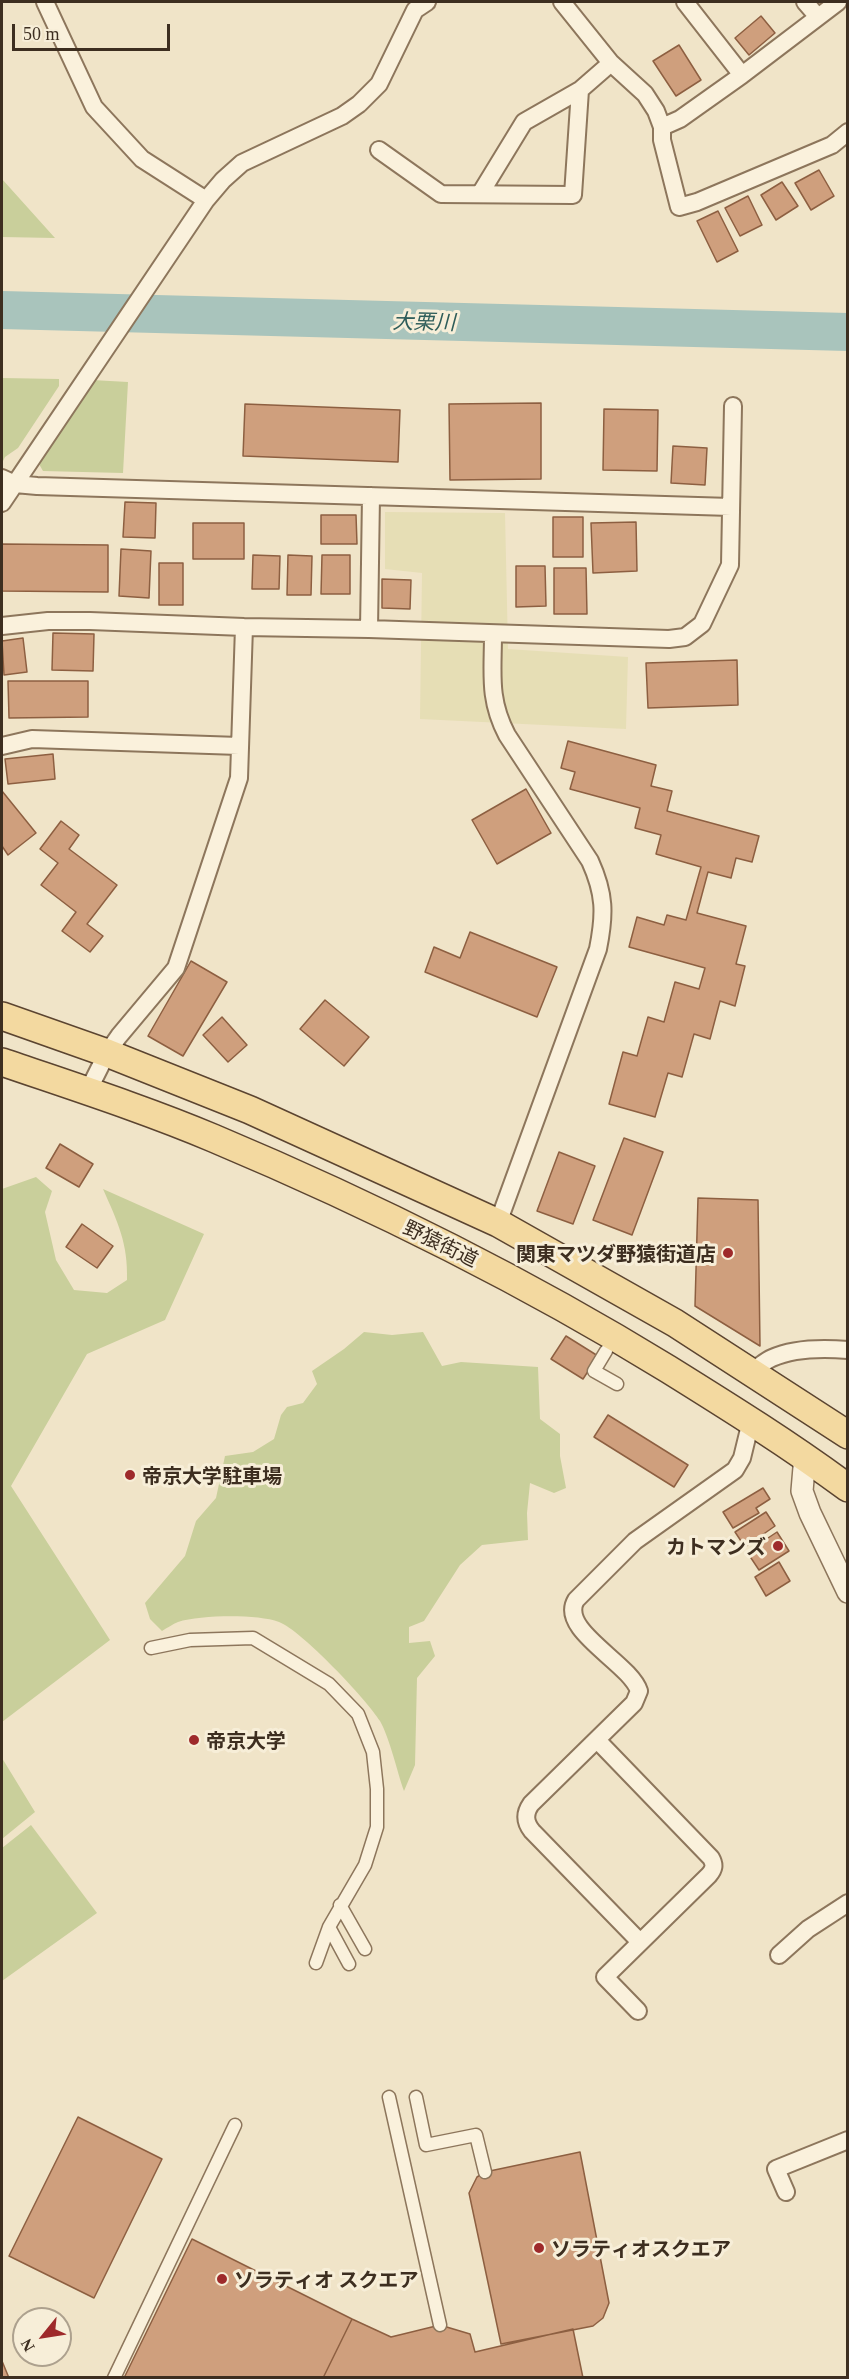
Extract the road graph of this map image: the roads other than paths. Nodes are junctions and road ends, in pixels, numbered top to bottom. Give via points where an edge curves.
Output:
1 (45, 2) edge
2 (427, 2) edge
3 (562, 2) edge
4 (685, 2) edge
5 (806, 2) edge
6 (838, 2) edge
7 (818, 17) junction
8 (610, 63) junction
9 (742, 75) junction
10 (580, 90) junction
11 (662, 127) junction
12 (848, 132) edge
13 (379, 150) dead end
14 (480, 194) junction
15 (206, 200) junction
16 (733, 406) dead end
17 (8, 481) edge
18 (371, 496) junction
19 (2, 503) edge
20 (731, 507) junction
21 (2, 626) edge
22 (244, 627) junction
23 (369, 629) junction
24 (493, 634) junction
25 (2, 746) edge
26 (239, 746) junction
27 (2, 1016) edge
28 (107, 1053) junction
29 (2, 1062) edge
30 (88, 1091) junction
31 (498, 1223) junction
32 (848, 1350) edge
33 (606, 1351) dead end
34 (752, 1371) junction
35 (617, 1384) dead end
36 (823, 1417) junction
37 (751, 1421) junction
38 (848, 1435) edge
39 (805, 1456) junction
40 (848, 1488) edge
41 (848, 1592) edge
42 (151, 1648) dead end
43 (597, 1740) junction
44 (848, 1903) edge
45 (340, 1905) junction
46 (329, 1927) junction
47 (640, 1942) junction
48 (365, 1949) dead end
49 (779, 1955) dead end
50 (316, 1964) dead end
51 (350, 1964) dead end
52 (638, 2011) dead end
53 (389, 2097) dead end
54 (416, 2097) dead end
55 (235, 2125) dead end
56 (848, 2140) edge
57 (485, 2172) dead end
58 (786, 2192) dead end
59 (440, 2325) dead end
60 (114, 2378) edge

1 - 15 street via 94,107 142,159
2 - 15 street via 415,10 379,84 359,104 342,116 242,163
3 - 8 street
4 - 9 street
5 - 7 street
6 - 7 street
7 - 9 street
8 - 10 street
8 - 11 street via 645,94
9 - 11 street via 680,119
10 - 14 street via 524,122
10 - 14 street via 573,195
11 - 12 street via 679,207 832,145
13 - 14 street via 441,194
15 - 17 street via 92,368
16 - 20 street
17 - 18 street
17 - 19 street
18 - 20 street
18 - 23 street
20 - 24 street via 730,565 702,624 685,637
21 - 22 street via 90,621
22 - 23 street
22 - 26 street
23 - 24 street
24 - 31 street via 493,699 498,717 590,861 603,903 598,949
25 - 26 street via 32,739
26 - 28 street via 238,778 176,968
27 - 28 main road, 野猿街道
28 - 30 street
28 - 31 main road, 野猿街道 via 250,1110
29 - 30 main road, 野猿街道
30 - 37 main road, 野猿街道 via 222,1142 426,1235 570,1310
31 - 34 main road, 野猿街道 via 602,1280
32 - 34 street via 794,1352 772,1358
33 - 35 street via 594,1371
34 - 36 main road, 野猿街道
36 - 38 main road, 野猿街道
36 - 39 main road
37 - 39 main road, 野猿街道
37 - 43 street via 735,1470 635,1541 572,1606 574,1620 632,1678 639,1691 634,1703
39 - 40 main road, 野猿街道
39 - 41 street via 802,1491
42 - 45 street via 190,1640 253,1638 329,1684 358,1714 373,1752 377,1827 365,1865
43 - 47 street via 531,1804 525,1817 532,1831
43 - 47 street via 714,1863 713,1870
44 - 49 street via 808,1929
45 - 46 street
45 - 48 street
46 - 50 street
46 - 51 street
47 - 52 street via 605,1977
53 - 59 street
54 - 57 street via 426,2145 476,2135
55 - 60 street
56 - 58 street via 776,2169

